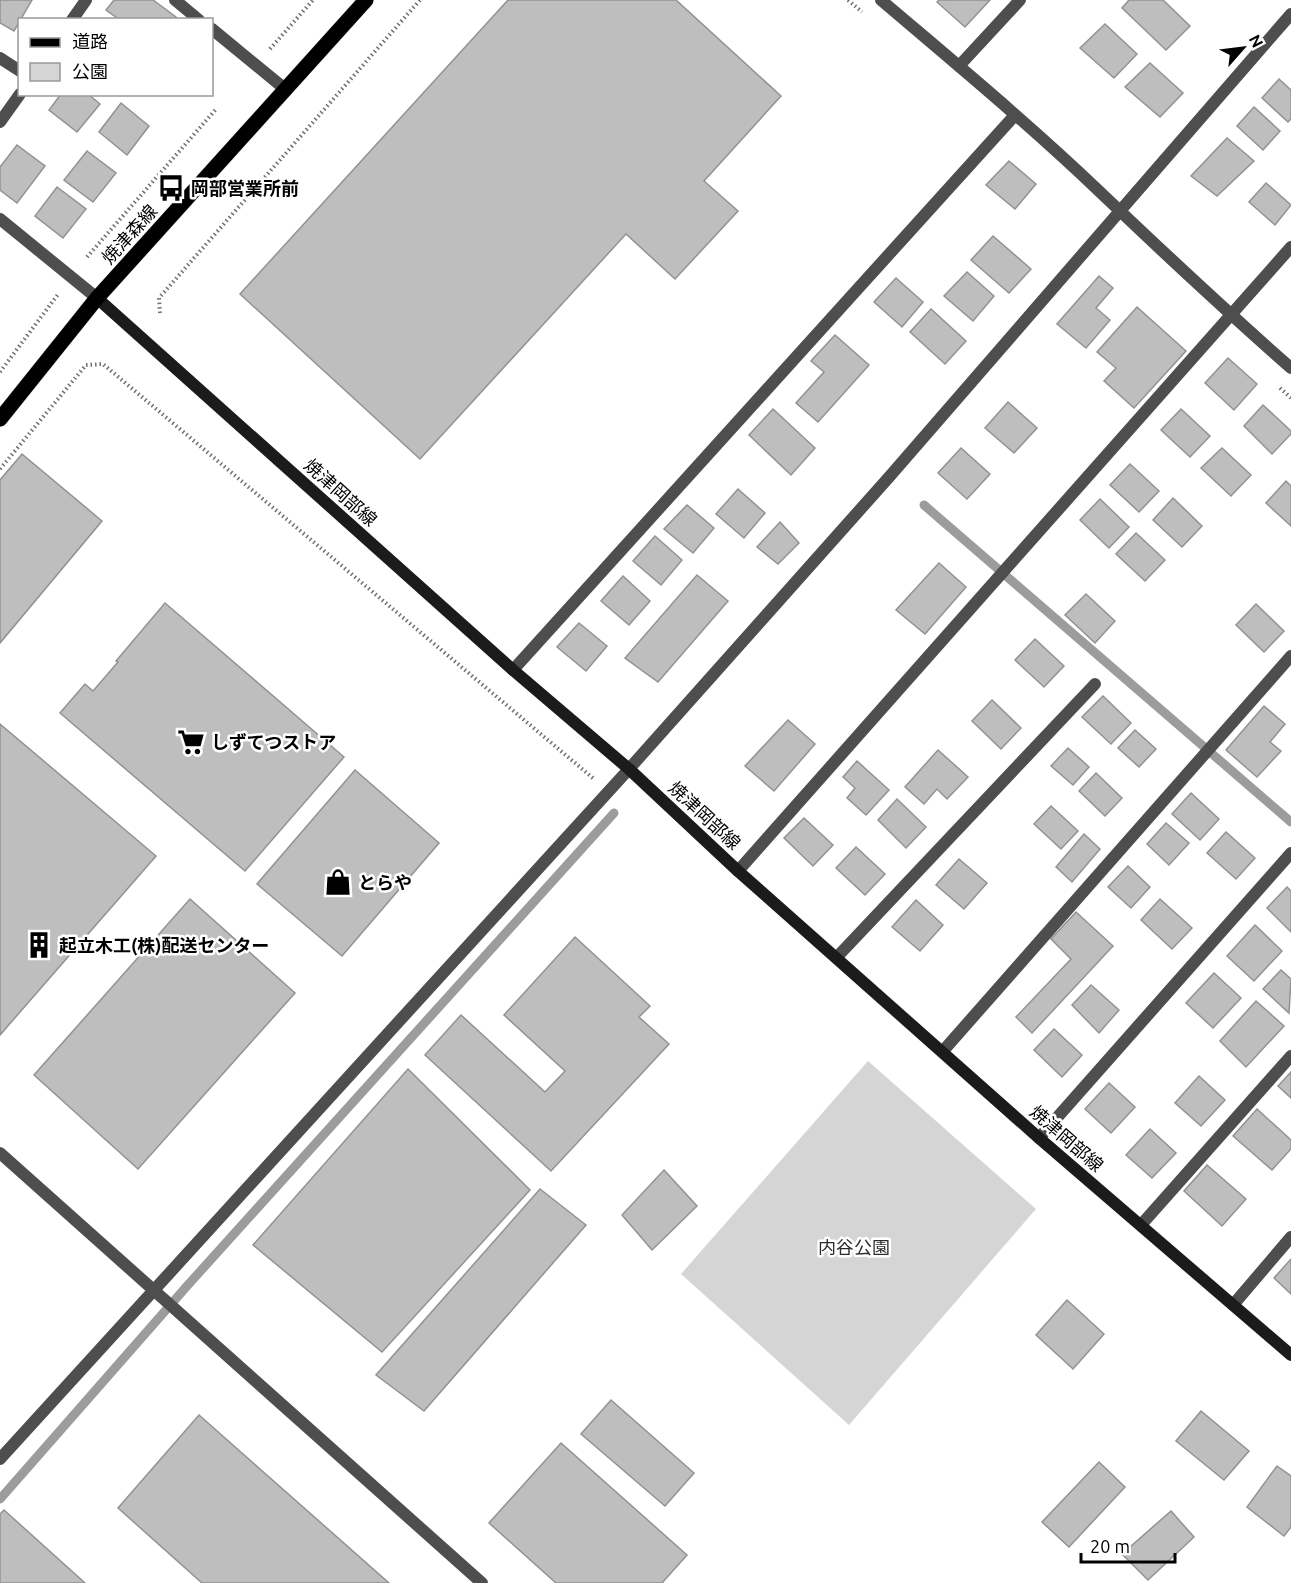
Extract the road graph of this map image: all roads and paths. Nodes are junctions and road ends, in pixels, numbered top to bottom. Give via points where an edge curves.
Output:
1 (86, 0) edge
2 (175, 0) edge
3 (313, 0) edge
4 (366, 0) edge
5 (420, 0) edge
6 (881, 0) edge
7 (1020, 0) edge
8 (1291, 15) edge
9 (73, 18) edge
10 (197, 18) edge
11 (213, 30) edge
12 (268, 51) dead end
13 (0, 58) edge
14 (959, 66) junction
15 (18, 70) edge
16 (285, 88) junction
17 (19, 96) edge
18 (218, 108) dead end
19 (1016, 115) junction
20 (0, 122) edge
21 (1120, 212) junction
22 (0, 219) edge
23 (1291, 247) edge
24 (87, 257) dead end
25 (64, 285) dead end
26 (97, 298) junction
27 (160, 313) dead end
28 (1230, 314) junction
29 (1291, 368) edge
30 (0, 372) edge
31 (0, 419) edge
32 (0, 469) edge
33 (1291, 656) edge
34 (513, 670) junction
35 (1095, 684) dead end
36 (628, 769) junction
37 (594, 779) dead end
38 (1291, 853) edge
39 (738, 871) junction
40 (837, 957) junction
41 (943, 1051) junction
42 (1291, 1056) edge
43 (1039, 1138) junction
44 (0, 1153) edge
45 (1141, 1225) junction
46 (1291, 1237) edge
47 (154, 1289) junction
48 (1233, 1305) junction
49 (1291, 1355) edge
50 (0, 1459) edge
51 (482, 1583) edge

1 - 9 street
2 - 10 street
3 - 12 path
4 - 16 main road, 焼津森線
5 - 27 path via 159,298
6 - 14 street
7 - 14 street
8 - 21 street
11 - 16 street
13 - 15 street
14 - 19 street
16 - 26 main road, 焼津森線
17 - 20 street
18 - 24 path
19 - 21 street
19 - 34 street
21 - 28 street
21 - 36 street
22 - 26 street
23 - 28 street
25 - 30 path
26 - 31 main road, 焼津森線
26 - 34 main road, 焼津岡部線
28 - 29 street
28 - 39 street
32 - 37 path via 86,365 103,364
33 - 41 street
34 - 36 main road, 焼津岡部線
35 - 40 street
36 - 39 main road, 焼津岡部線
36 - 47 street
38 - 43 street
39 - 40 main road, 焼津岡部線
40 - 41 main road, 焼津岡部線
41 - 43 main road, 焼津岡部線
42 - 45 street
43 - 45 main road, 焼津岡部線
44 - 47 street
45 - 48 main road, 焼津岡部線
46 - 48 street
47 - 50 street
47 - 51 street
48 - 49 main road, 焼津岡部線

